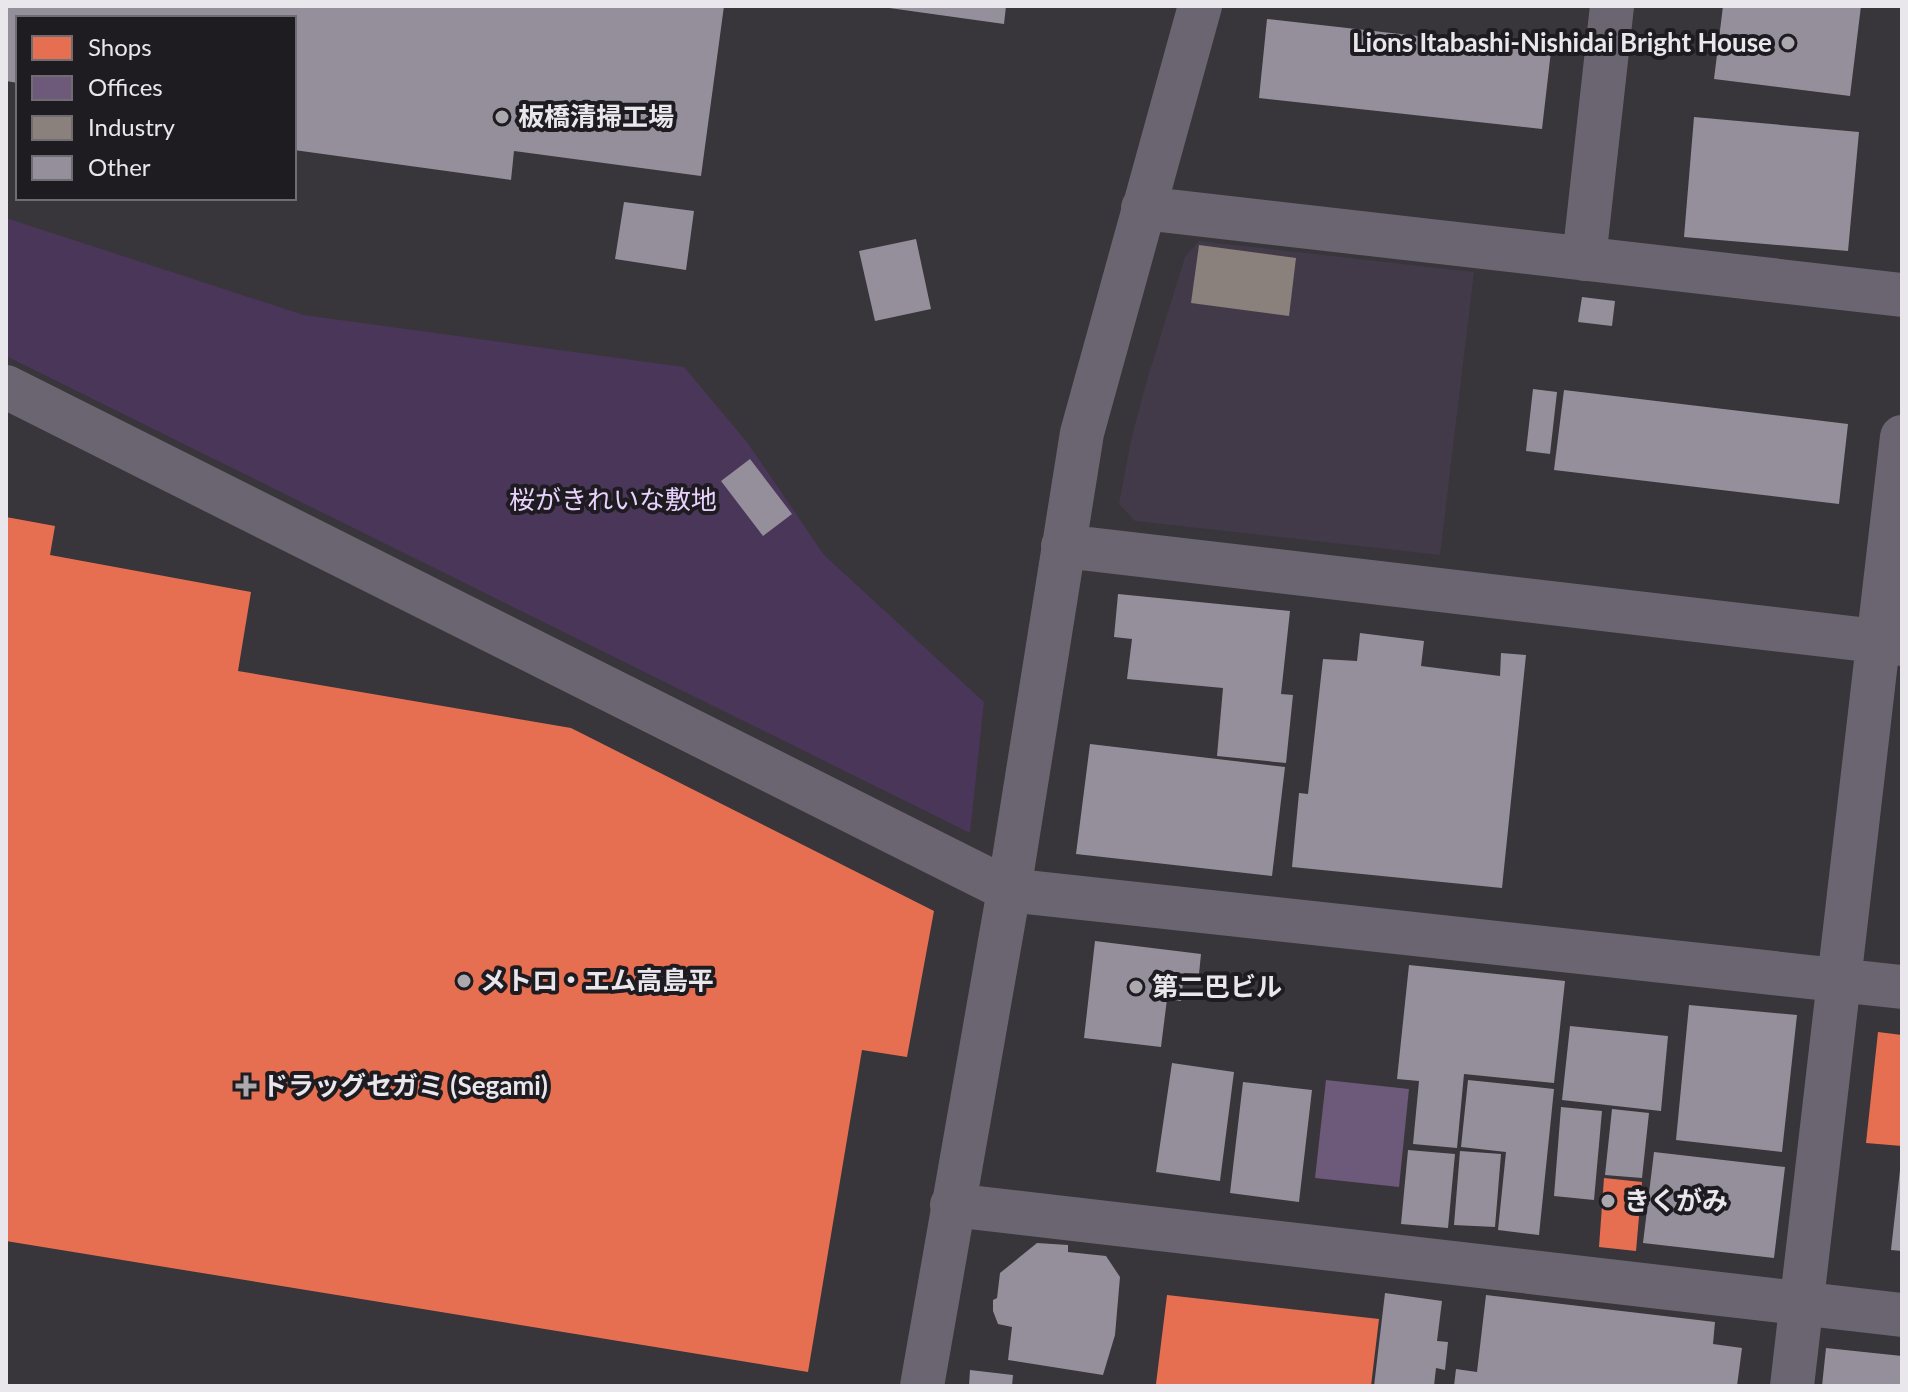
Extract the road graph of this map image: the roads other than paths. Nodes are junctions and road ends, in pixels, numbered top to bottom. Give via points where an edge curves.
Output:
1 (1200, 6) edge
2 (1612, 6) edge
3 (1143, 208) junction
4 (1584, 259) junction
5 (1902, 295) edge
6 (6, 387) edge
7 (1902, 437) edge
8 (1063, 546) junction
9 (1890, 642) edge
10 (1009, 890) junction
11 (1839, 980) junction
12 (1902, 987) edge
13 (952, 1205) junction
14 (1802, 1303) junction
15 (1902, 1315) edge
16 (922, 1386) edge
17 (1792, 1386) edge

1 - 3 street
2 - 4 street
3 - 4 street
3 - 8 street via 1082,433
4 - 5 street
6 - 10 street
7 - 9 street
8 - 9 street
8 - 10 street
9 - 11 street
10 - 11 street
10 - 13 street
11 - 12 street
11 - 14 street
13 - 14 street
13 - 16 street
14 - 15 street
14 - 17 street

